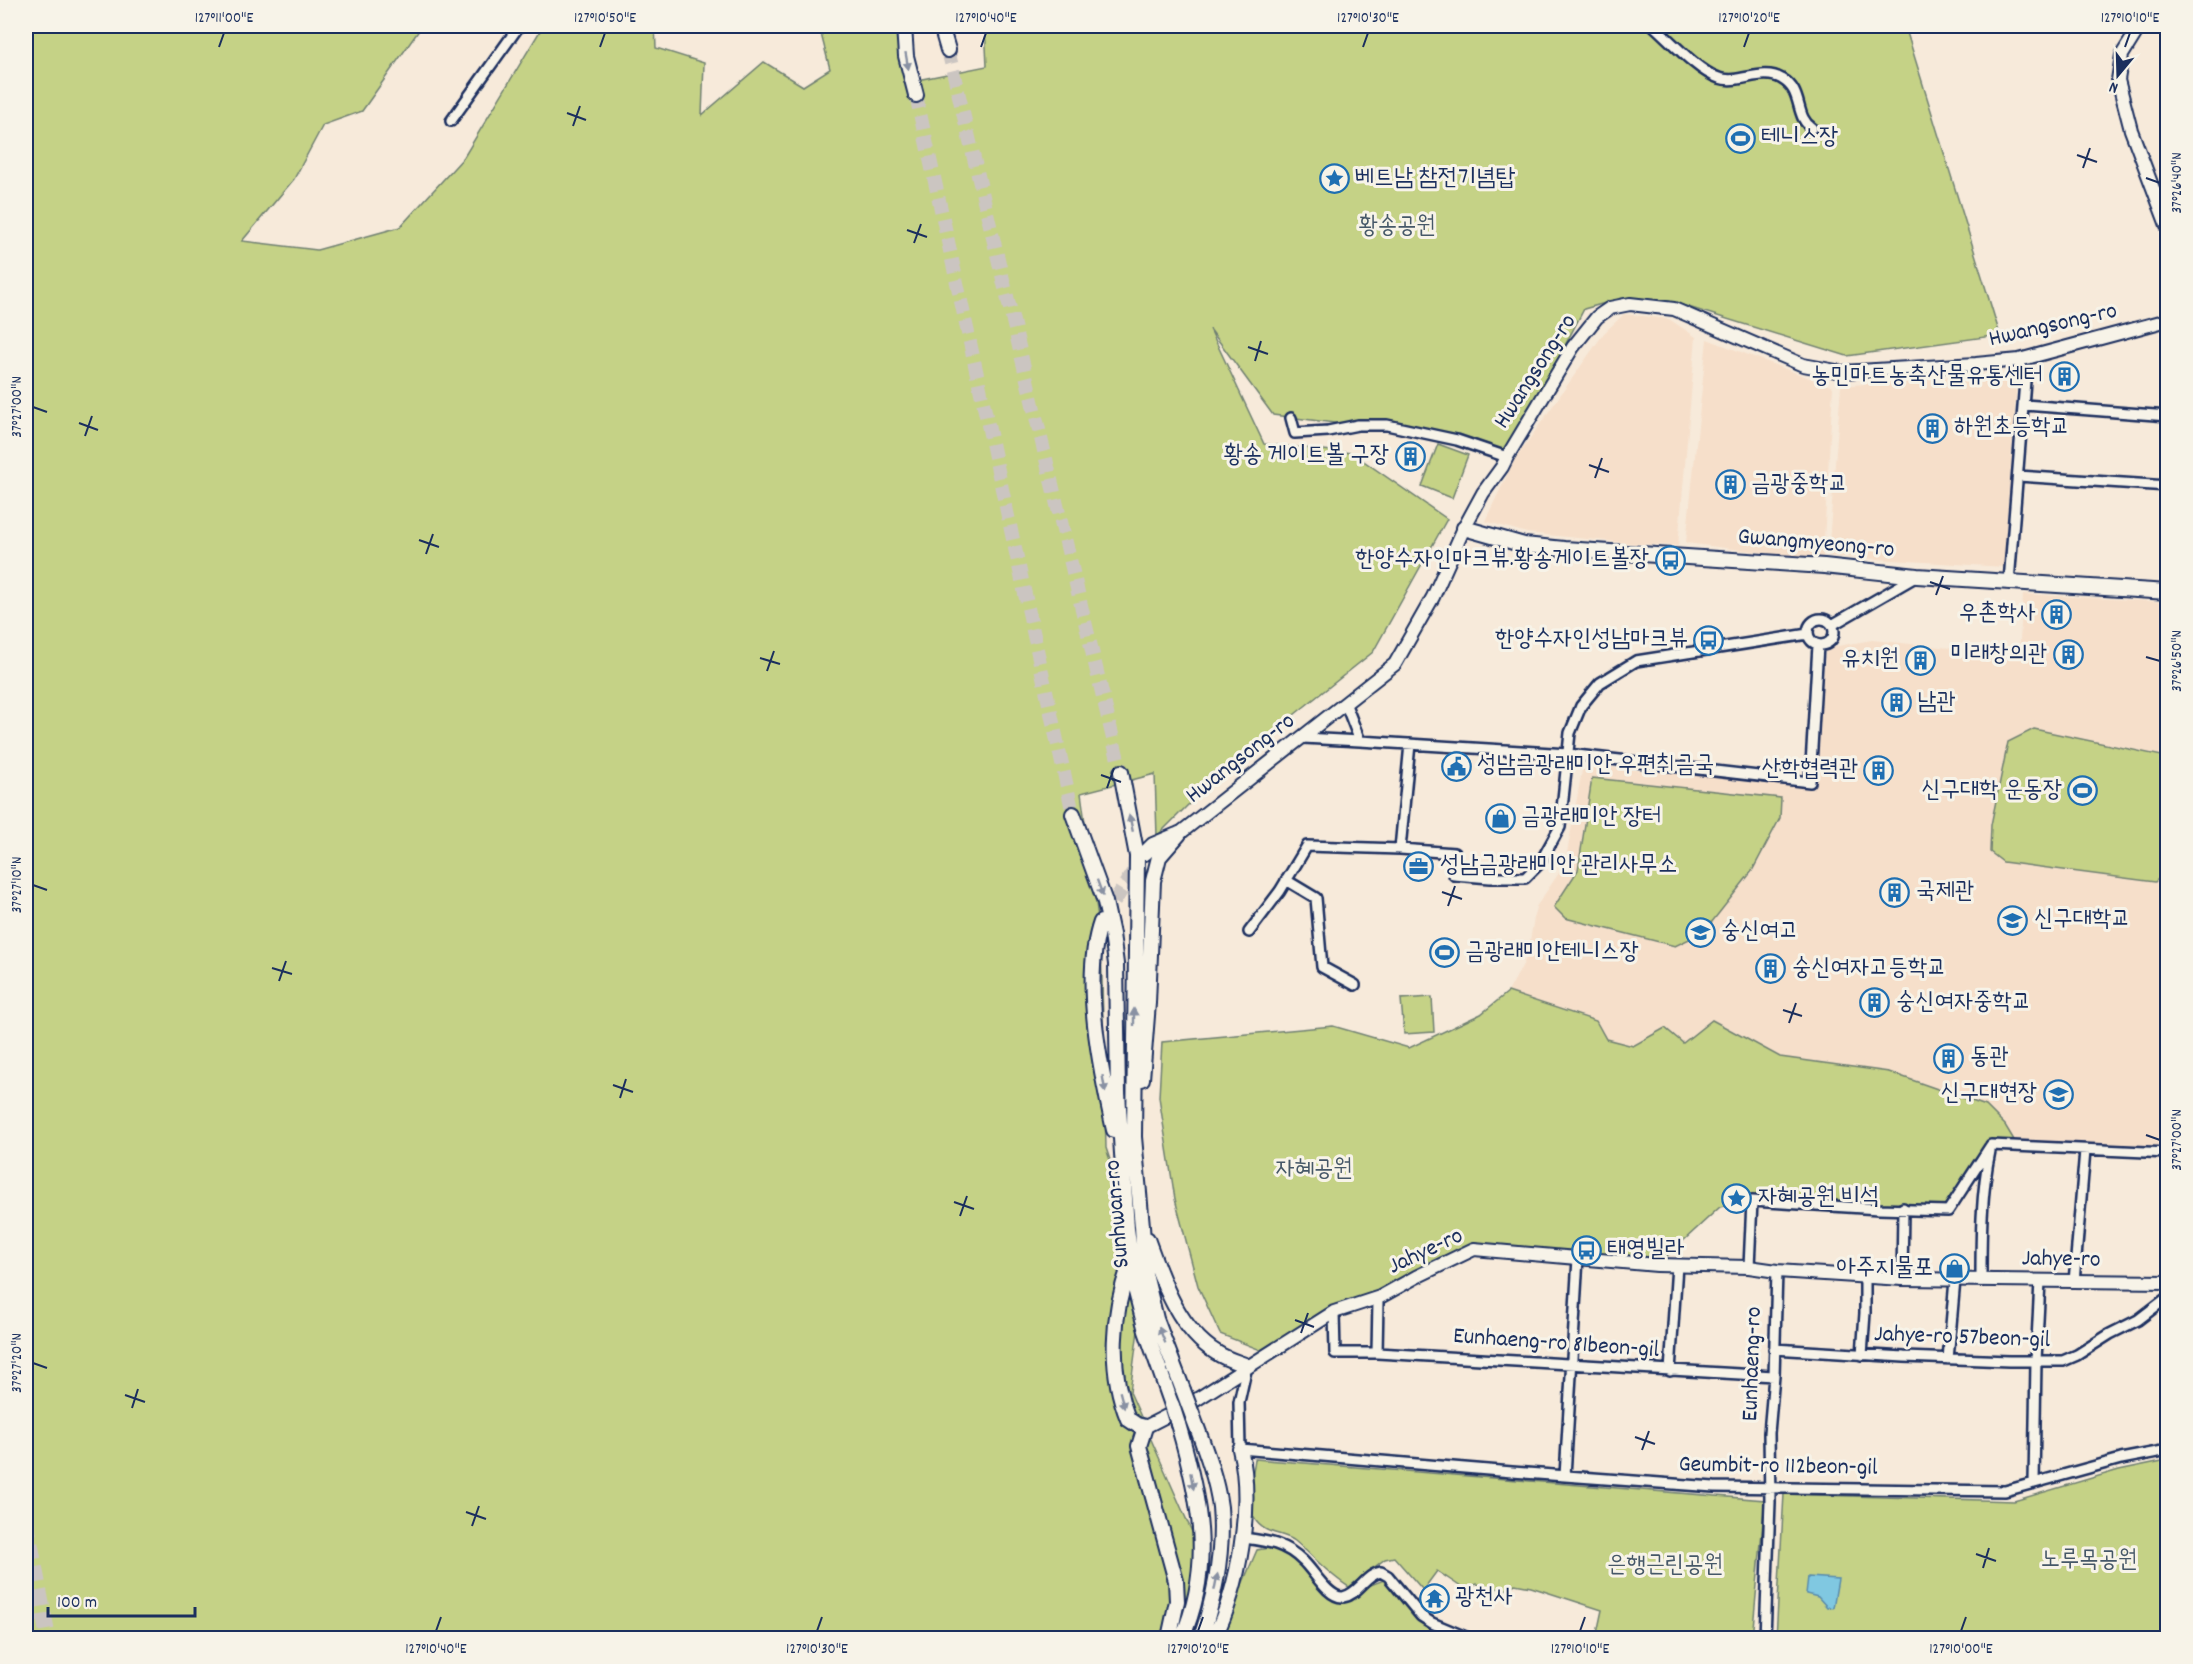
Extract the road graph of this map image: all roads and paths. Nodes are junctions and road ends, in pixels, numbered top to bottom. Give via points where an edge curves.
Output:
1 (519, 26) edge
2 (904, 26) edge
3 (941, 26) edge
4 (1654, 26) edge
5 (2140, 26) edge
6 (948, 50) tunnel mouth
7 (916, 95) tunnel mouth
8 (451, 121) dead end
9 (1812, 128) dead end
10 (2168, 228) edge
11 (2168, 320) edge
12 (2019, 360) junction
13 (2024, 405) junction
14 (2168, 416) edge
15 (1291, 418) dead end
16 (1507, 457) junction
17 (2018, 476) junction
18 (2168, 486) edge
19 (1464, 528) junction
20 (1917, 576) junction
21 (2009, 582) junction
22 (2168, 592) edge
23 (1832, 625) junction
24 (1808, 634) junction
25 (1818, 645) junction
26 (1346, 705) junction
27 (1303, 738) junction
28 (1360, 741) junction
29 (1410, 744) junction
30 (1569, 754) junction
31 (1121, 772) tunnel mouth
32 (1073, 813) tunnel mouth
33 (1179, 834) junction
34 (1400, 849) junction
35 (1145, 853) tunnel mouth
36 (1286, 880) junction
37 (1101, 922) tunnel mouth
38 (1249, 932) dead end
39 (1355, 985) dead end
40 (1134, 1137) junction
41 (1991, 1145) junction
42 (2085, 1150) junction
43 (2168, 1153) edge
44 (1122, 1165) junction
45 (1902, 1208) junction
46 (1142, 1226) junction
47 (1578, 1258) junction
48 (1132, 1261) junction
49 (1677, 1265) junction
50 (1749, 1267) junction
51 (1777, 1271) junction
52 (1865, 1276) junction
53 (1902, 1278) junction
54 (1955, 1280) junction
55 (1981, 1281) junction
56 (2040, 1281) junction
57 (2074, 1282) junction
58 (2168, 1282) edge
59 (1380, 1297) junction
60 (2168, 1297) edge
61 (1334, 1312) junction
62 (1774, 1349) junction
63 (1377, 1353) junction
64 (1862, 1355) junction
65 (1948, 1359) junction
66 (2036, 1361) junction
67 (1572, 1364) junction
68 (1247, 1366) junction
69 (1670, 1371) junction
70 (1774, 1376) junction
71 (1145, 1427) junction
72 (1240, 1449) junction
73 (2168, 1450) edge
74 (1565, 1476) junction
75 (2034, 1483) junction
76 (1769, 1488) junction
77 (1244, 1538) junction
78 (1169, 1638) edge
79 (1182, 1638) edge
80 (1201, 1638) edge
81 (1214, 1638) edge
82 (1468, 1638) edge
83 (1765, 1638) edge

1 - 8 street
2 -> 7 main road via 906,56
3 - 6 main road
4 - 9 street via 1719,78 1770,74 1783,79 1794,89 1801,116
5 - 10 street via 2122,55 2118,80 2131,130
11 - 12 street, Hwangsong-ro
12 - 13 street via 2025,381
12 - 16 street, Hwangsong-ro via 1842,372 1803,364 1674,309 1630,304 1610,308 1597,317 1573,347
13 - 14 street
13 - 17 street
15 - 16 street via 1295,433 1387,425
16 - 19 street, Hwangsong-ro
17 - 18 street
17 - 21 street
19 - 20 main road, Gwangmyeong-ro via 1534,546
19 - 26 street, Hwangsong-ro via 1433,597 1395,664
20 - 21 main road, Gwangmyeong-ro
20 - 23 street
21 - 22 main road, Gwangmyeong-ro
23 - 24 street via 1824,620 1815,621
23 - 25 street via 1833,638
24 - 25 street
24 - 30 street via 1636,661 1600,683 1581,706 1570,733
25 - 30 street via 1810,782
26 - 27 street, Hwangsong-ro
26 - 28 street
27 - 28 street
27 - 33 street, Hwangsong-ro
28 - 29 street
29 - 30 street
29 - 34 street
30 - 34 street via 1560,827 1540,863 1525,878 1454,875 1455,853
40 -> 31 main road, Sunhwan-ro via 1137,856
32 -> 44 main road, Sunhwan-ro via 1105,902 1112,934
33 - 35 main road via 1153,845
33 - 40 main road via 1160,857 1153,881 1143,1066
34 - 36 street via 1307,846
36 - 38 street
36 - 39 street via 1316,898 1322,967
37 -> 44 main road via 1096,937 1093,990 1100,1058
40 - 46 main road, Sunhwan-ro
41 - 42 street
41 - 45 street via 1948,1211
41 - 55 street via 1981,1233
42 - 43 street
42 - 57 street
44 - 48 main road, Sunhwan-ro
45 - 50 street via 1752,1201
45 - 53 street
46 - 68 main road via 1161,1278 1189,1326 1216,1353
80 -> 46 main road, Sunhwan-ro, bridge via 1218,1574 1220,1506 1208,1457 1149,1298
47 - 49 street, Jahye-ro
47 - 59 street, Jahye-ro via 1474,1249
47 - 67 street
48 -> 71 main road via 1120,1293 1115,1330 1116,1370 1128,1419
48 -> 79 main road, Sunhwan-ro, bridge via 1146,1332 1178,1424 1196,1500 1202,1561 1199,1588
49 - 50 street, Jahye-ro
49 - 69 street
50 - 51 street, Jahye-ro
51 - 52 street, Jahye-ro
51 - 62 street, Eunhaeng-ro
52 - 53 street, Jahye-ro
52 - 64 street
53 - 54 street, Jahye-ro
54 - 55 street, Jahye-ro
54 - 65 street
55 - 56 street, Jahye-ro
56 - 57 street, Jahye-ro
56 - 66 street
57 - 58 street, Jahye-ro
59 - 61 street, Jahye-ro
59 - 63 street
60 - 66 street, Jahye-ro 57beon-gil via 2138,1320 2077,1355
61 - 63 street, Eunhaeng-ro 81beon-gil via 1335,1353
61 - 68 street, Jahye-ro
62 - 64 street, Jahye-ro 57beon-gil
62 - 70 street, Eunhaeng-ro
63 - 67 street, Eunhaeng-ro 81beon-gil
64 - 65 street, Jahye-ro 57beon-gil
65 - 66 street, Jahye-ro 57beon-gil
66 - 75 street
67 - 69 street, Eunhaeng-ro 81beon-gil
67 - 74 street
68 - 71 street, Jahye-ro via 1188,1405
68 - 72 street via 1239,1402
69 - 70 street, Eunhaeng-ro 81beon-gil
70 - 76 street, Eunhaeng-ro
71 - 78 main road via 1140,1452 1176,1581 1177,1601
72 - 74 street, Geumbit-ro 112beon-gil
72 - 77 main road via 1245,1467
73 - 75 street, Geumbit-ro 112beon-gil
74 - 76 street, Geumbit-ro 112beon-gil
75 - 76 street, Geumbit-ro 112beon-gil via 2005,1491
76 - 83 street, Eunhaeng-ro
77 - 81 main road
77 - 82 street via 1283,1545 1304,1561 1332,1594 1341,1597 1382,1572 1420,1616

